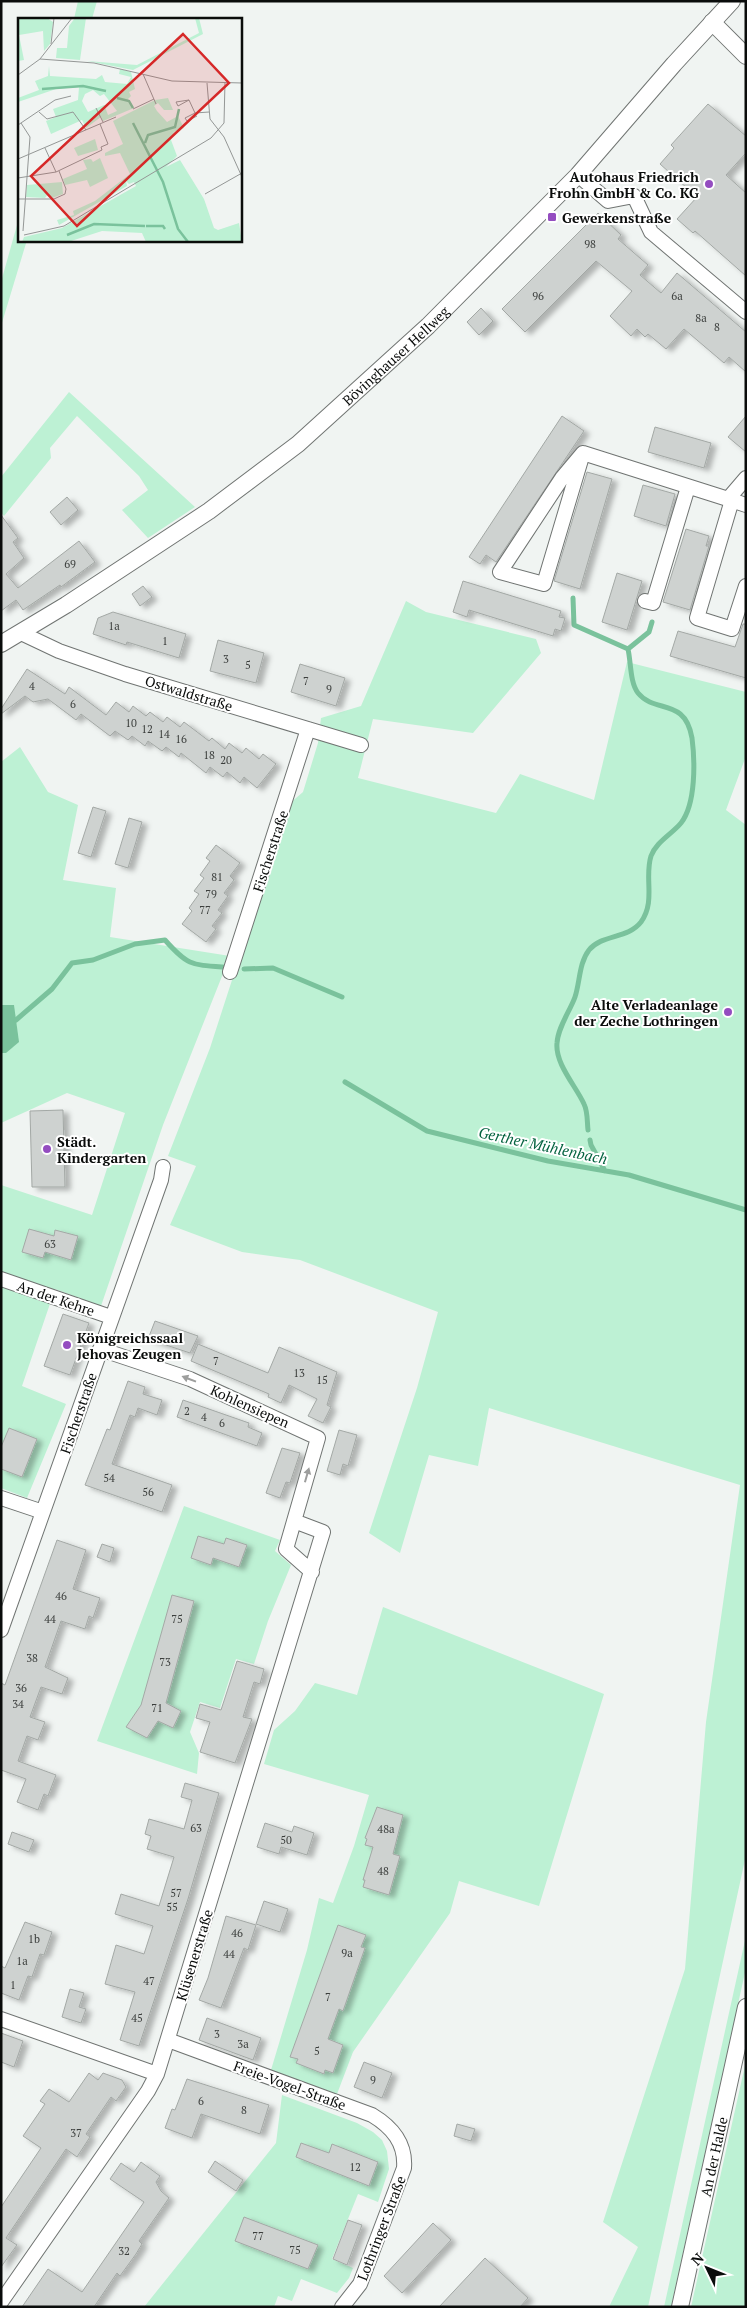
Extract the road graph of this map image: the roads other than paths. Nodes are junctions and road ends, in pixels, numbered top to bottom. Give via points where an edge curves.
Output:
1 (732, 1) edge
2 (712, 22) junction
3 (746, 56) edge
4 (578, 175) junction
5 (746, 312) edge
6 (583, 453) junction
7 (746, 478) edge
8 (688, 487) junction
9 (730, 500) junction
10 (746, 505) edge
11 (746, 586) edge
12 (644, 601) dead end
13 (21, 633) junction
14 (1, 644) edge
15 (308, 729) junction
16 (361, 745) dead end
17 (230, 972) dead end
18 (163, 1167) dead end
19 (1, 1279) edge
20 (111, 1317) junction
21 (100, 1349) junction
22 (1, 1498) edge
23 (43, 1512) junction
24 (294, 1521) junction
25 (312, 1572) junction
26 (1, 1630) edge
27 (746, 2007) edge
28 (1, 2019) edge
29 (168, 2040) junction
30 (157, 2074) junction
31 (401, 2144) joint
32 (1, 2302) edge
33 (342, 2307) edge
34 (680, 2307) edge

1 - 2 street, Bövinghauser Hellweg
2 - 3 street
2 - 4 street, Bövinghauser Hellweg
4 - 5 street via 608,201 634,196 651,232
4 - 13 street, Bövinghauser Hellweg via 428,326 298,444 209,511
6 - 6 street via 562,478 500,572 544,584
6 - 8 street
7 - 9 street
8 - 9 street
8 - 12 street via 652,603
9 - 10 street
9 - 11 street via 697,618 732,629
13 - 14 street, Bövinghauser Hellweg
13 - 15 street, Ostwaldstraße via 59,651 125,674
15 - 16 street, Ostwaldstraße
15 - 17 street, Fischerstraße
18 - 20 street, Fischerstraße
19 - 20 street, An der Kehre
20 - 21 street, Fischerstraße
21 - 23 street, Fischerstraße
24 -> 21 street, Kohlensiepen via 318,1438 190,1379
22 - 23 street
23 - 26 street, Fischerstraße
24 - 25 street via 286,1549
24 - 25 street, Klüsenerstraße via 323,1532
25 - 29 street, Klüsenerstraße
27 - 34 street, An der Halde
28 - 30 street
29 - 30 street, Klüsenerstraße
29 - 31 street, Freie-Vogel-Straße via 372,2115 391,2128
30 - 32 street, Klüsenerstraße
31 - 33 street, Lothringer Straße via 404,2168 360,2284

